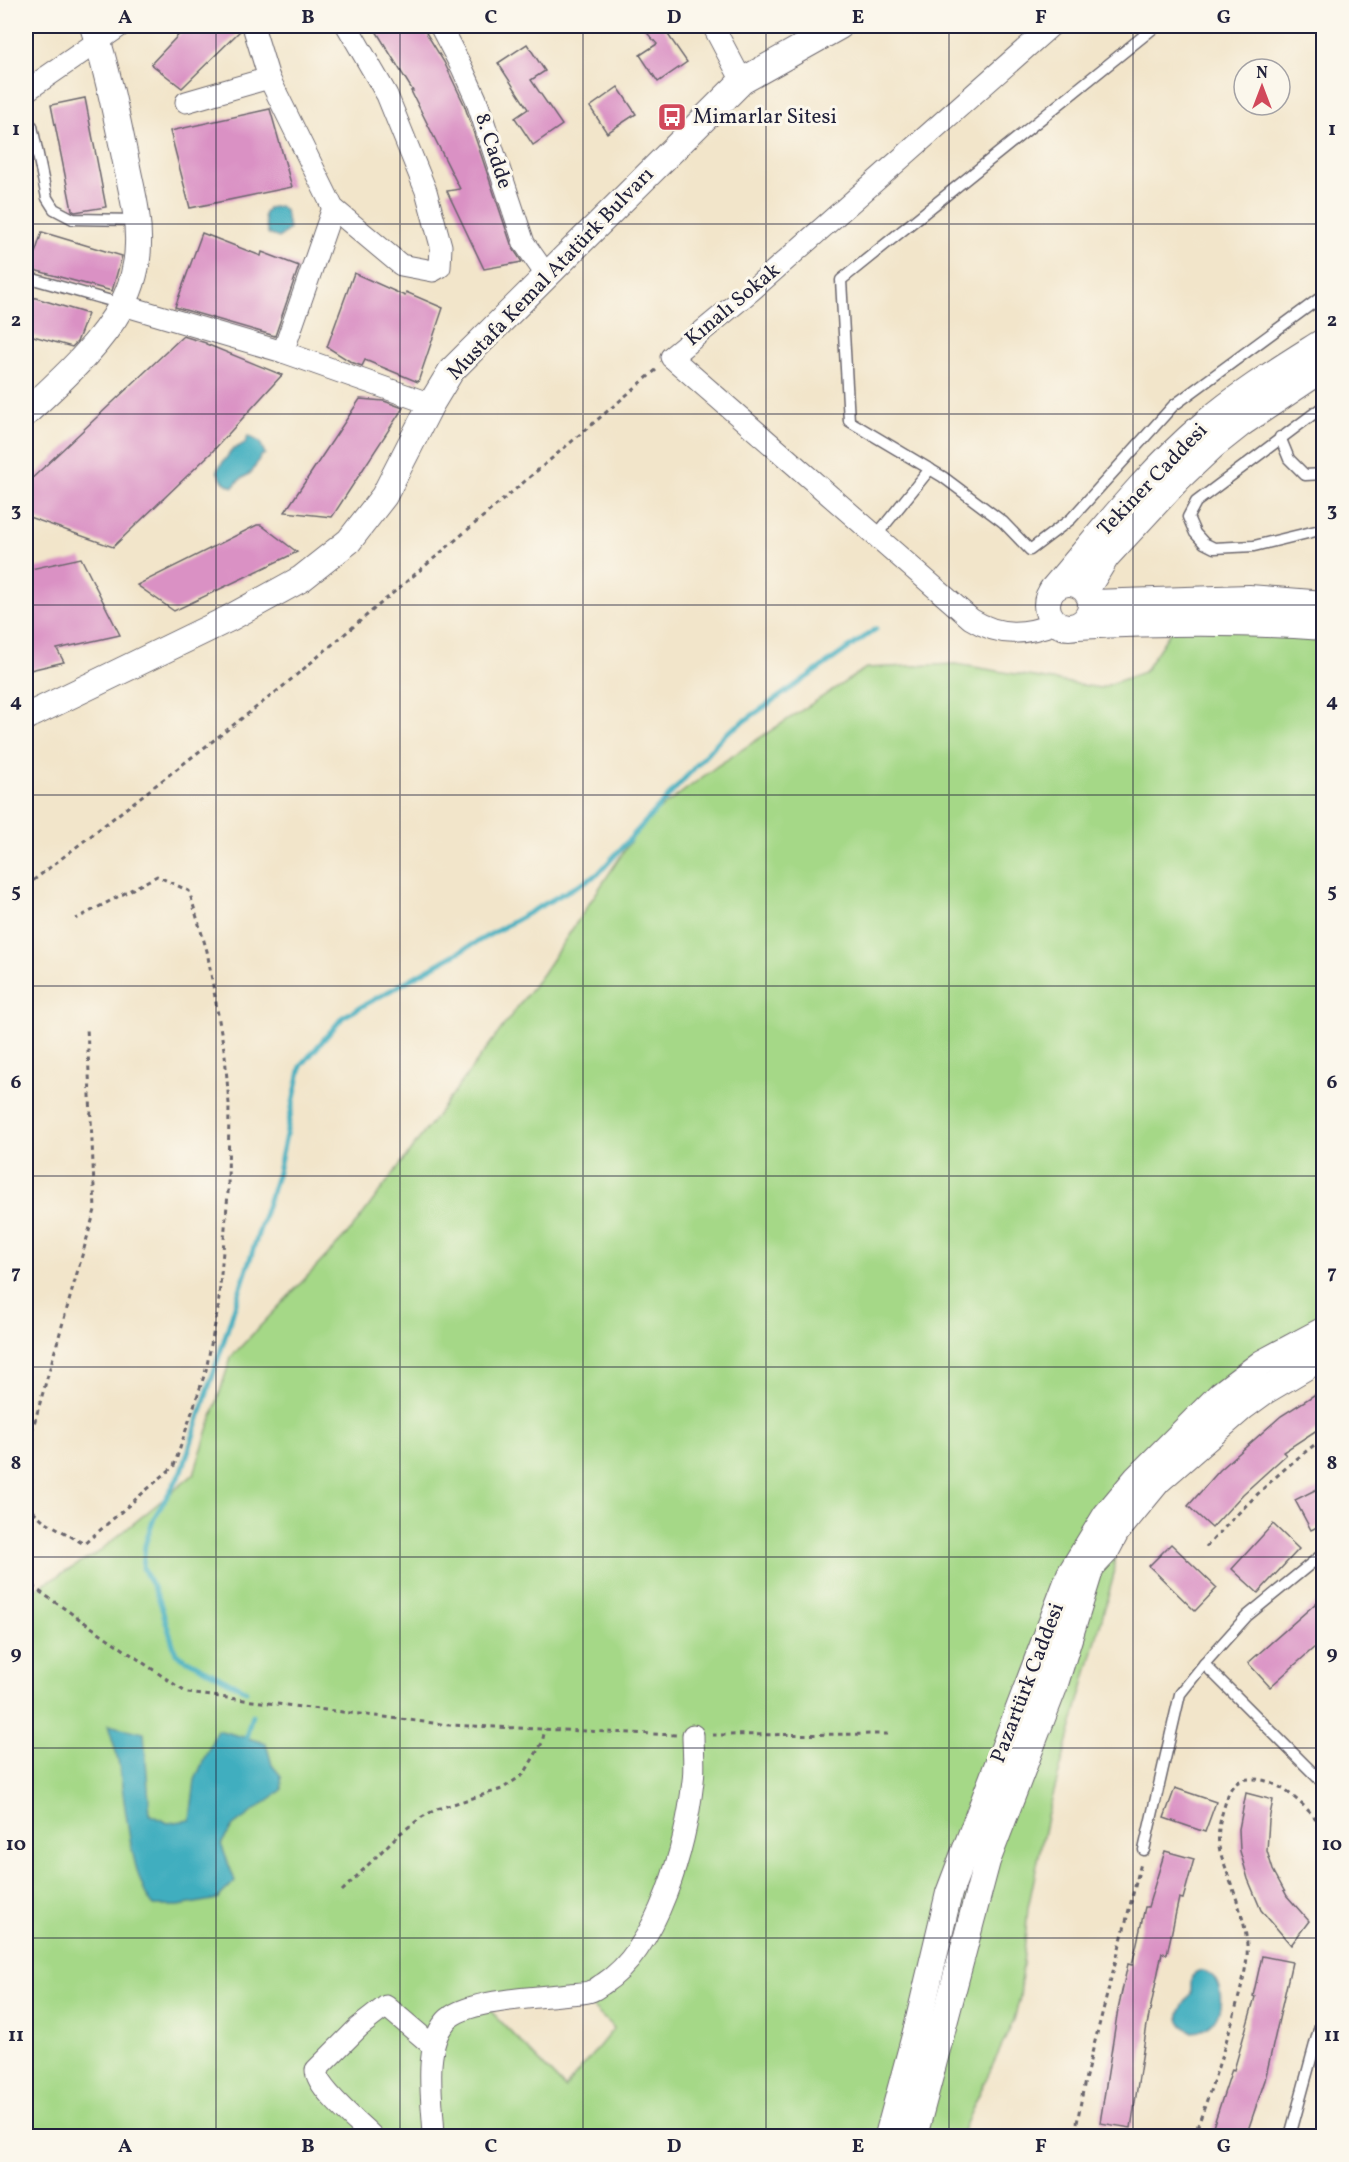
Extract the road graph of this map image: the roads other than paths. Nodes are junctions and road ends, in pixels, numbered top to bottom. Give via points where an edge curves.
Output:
1 (120, 26) edge
2 (253, 26) edge
3 (347, 26) edge
4 (440, 26) edge
5 (713, 26) edge
6 (840, 26) edge
7 (1051, 26) edge
8 (1156, 26) edge
9 (95, 33) edge
10 (269, 78) junction
11 (742, 81) junction
12 (26, 91) edge
13 (186, 102) dead end
14 (32, 126) dead end
15 (333, 208) junction
16 (26, 217) edge
17 (137, 220) junction
18 (26, 236) edge
19 (547, 276) junction
20 (26, 277) edge
21 (1323, 295) edge
22 (123, 304) junction
23 (1323, 341) edge
24 (283, 352) junction
25 (1323, 368) edge
26 (431, 404) junction
27 (1323, 406) edge
28 (26, 413) edge
29 (1280, 437) junction
30 (930, 469) junction
31 (1323, 474) edge
32 (1323, 529) edge
33 (875, 537) junction
34 (1114, 548) junction
35 (1052, 590) junction
36 (1089, 597) junction
37 (1145, 600) junction
38 (1323, 604) edge
39 (1066, 625) junction
40 (1323, 627) edge
41 (26, 717) edge
42 (1323, 1330) edge
43 (1323, 1356) edge
44 (1323, 1553) edge
45 (1204, 1664) junction
46 (693, 1735) road end
47 (1323, 1784) edge
48 (1144, 1850) road end
49 (1323, 2011) edge
50 (433, 2046) junction
51 (372, 2136) edge
52 (434, 2136) edge
53 (888, 2136) edge
54 (914, 2136) edge
55 (1290, 2136) edge

1 - 9 street
2 - 10 street
3 - 15 street via 387,95 426,192 441,246 440,267 433,272 401,266
4 - 19 street, 8. Cadde via 476,99 525,243
5 - 11 street
6 - 11 street, Mustafa Kemal Atatürk Bulvarı
7 - 33 street, Kınalı Sokak via 672,357
8 - 30 lane via 841,280 849,421
9 - 12 street
9 - 17 street via 110,82
10 - 13 street
10 - 15 street
11 - 19 street, Mustafa Kemal Atatürk Bulvarı
14 - 17 lane via 47,198 54,209 73,219
15 - 24 street
16 - 18 lane
17 - 22 street via 136,267
19 - 26 street, Mustafa Kemal Atatürk Bulvarı via 452,371
20 - 22 lane
21 - 30 lane via 1173,406 1071,519 1030,550 1003,522
22 - 24 street
22 - 28 street via 104,333
23 - 35 street, Tekiner Caddesi via 1205,423 1129,500
24 - 26 street
25 - 34 street, Tekiner Caddesi via 1213,446
26 - 41 street, Mustafa Kemal Atatürk Bulvarı via 384,496 350,541 301,579 228,619
27 - 29 lane
29 - 31 lane via 1289,459 1305,475
29 - 32 lane via 1196,502 1188,517 1195,533 1214,548 1254,546
30 - 33 lane
33 - 39 street, Kınalı Sokak via 984,627 1009,632
34 - 36 street, Tekiner Caddesi via 1096,571
34 - 37 street via 1118,584
35 - 36 street via 1073,583
35 - 39 street via 1047,611
36 - 37 street
36 - 39 street, Tekiner Caddesi via 1088,617
37 - 38 street via 1249,598
39 - 40 street via 1235,622
42 - 53 street, Pazartürk Caddesi via 1262,1363 1221,1394 1113,1506 1084,1548 1070,1575 949,1893
43 - 54 street, Pazartürk Caddesi via 1243,1407 1158,1481 1091,1567 1054,1687 987,1861
44 - 45 lane via 1246,1616
45 - 47 lane
45 - 48 lane via 1180,1694
46 - 50 street via 693,1779 687,1819 662,1904 636,1953 616,1975 591,1992 467,2008 447,2020
49 - 55 lane
50 - 51 street via 386,2006 316,2070 316,2077 327,2091
50 - 52 street

